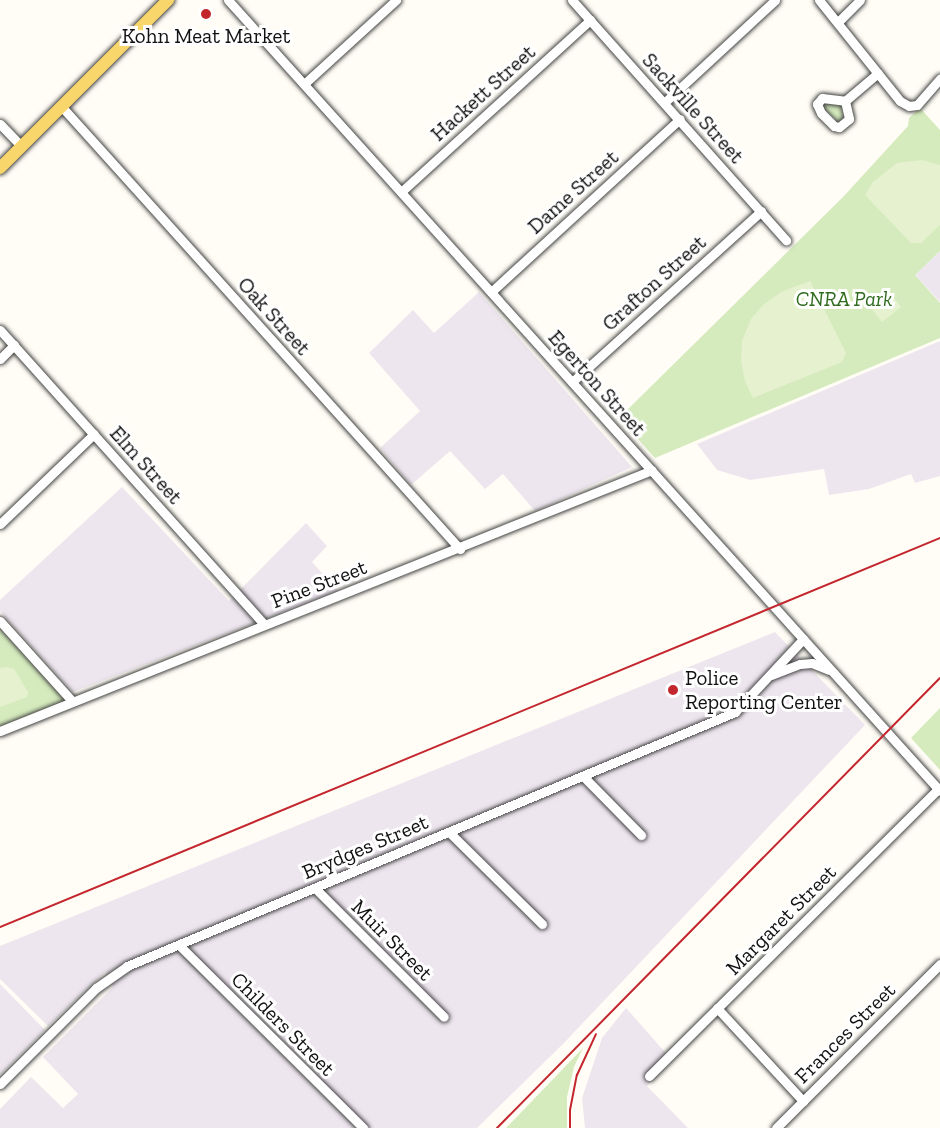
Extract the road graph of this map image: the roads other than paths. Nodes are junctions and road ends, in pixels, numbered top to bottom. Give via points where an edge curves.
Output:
1 (168, 0) edge
2 (228, 0) edge
3 (396, 0) edge
4 (572, 0) edge
5 (775, 0) edge
6 (819, 0) edge
7 (860, 0) edge
8 (590, 20) junction
9 (837, 22) junction
10 (878, 73) junction
11 (940, 79) edge
12 (304, 84) junction
13 (845, 101) dead end
14 (665, 102) junction
15 (62, 107) junction
16 (680, 119) junction
17 (0, 124) edge
18 (21, 146) junction
19 (0, 168) edge
20 (400, 192) junction
21 (761, 212) junction
22 (786, 240) dead end
23 (491, 292) junction
24 (0, 330) edge
25 (14, 345) junction
26 (0, 359) edge
27 (572, 382) junction
28 (94, 434) junction
29 (652, 470) junction
30 (0, 524) edge
31 (460, 549) junction
32 (0, 621) edge
33 (264, 624) junction
34 (803, 639) junction
35 (831, 671) junction
36 (766, 677) junction
37 (72, 701) junction
38 (0, 731) edge
39 (583, 776) junction
40 (939, 790) edge
41 (449, 832) junction
42 (641, 835) dead end
43 (315, 888) junction
44 (542, 924) dead end
45 (179, 945) junction
46 (940, 964) edge
47 (717, 1008) junction
48 (444, 1017) dead end
49 (649, 1076) dead end
50 (0, 1084) edge
51 (803, 1101) junction
52 (363, 1128) edge
53 (776, 1128) edge

1 - 15 main road
2 - 12 street, Egerton Street
3 - 12 street
4 - 8 street, Sackville Street
5 - 14 street
6 - 9 street
7 - 9 street
8 - 14 street, Sackville Street
8 - 20 street, Hackett Street
9 - 10 street
10 - 11 street via 909,105 917,105
10 - 13 street
12 - 20 street, Egerton Street
14 - 16 street, Sackville Street
15 - 18 main road
15 - 31 street, Oak Street
16 - 21 street, Sackville Street
16 - 23 street, Dame Street
17 - 18 street
18 - 19 main road
20 - 23 street, Egerton Street
21 - 22 street, Sackville Street
21 - 27 street, Grafton Street
23 - 27 street, Egerton Street
24 - 25 street, Elm Street
25 - 26 street
25 - 28 street, Elm Street
27 - 29 street, Egerton Street
28 - 30 street
28 - 33 street, Elm Street
29 - 31 street, Pine Street
29 - 34 street, Egerton Street
31 - 33 street, Pine Street
32 - 37 street
33 - 37 street, Pine Street
34 - 35 street, Egerton Street
34 - 36 street, Brydges Street
35 - 36 street via 812,663 800,664
35 - 40 street, Egerton Street
36 - 39 street, Brydges Street via 735,712
37 - 38 street, Pine Street
39 - 41 street, Brydges Street
39 - 42 street
40 - 47 street, Margaret Street
41 - 43 street, Brydges Street
41 - 44 street
43 - 45 street, Brydges Street
43 - 48 street, Muir Street
45 - 50 street, Brydges Street via 127,966 96,988
45 - 52 street, Childers Street
46 - 51 street, Frances Street
47 - 49 street, Margaret Street
47 - 51 street
51 - 53 street, Frances Street

